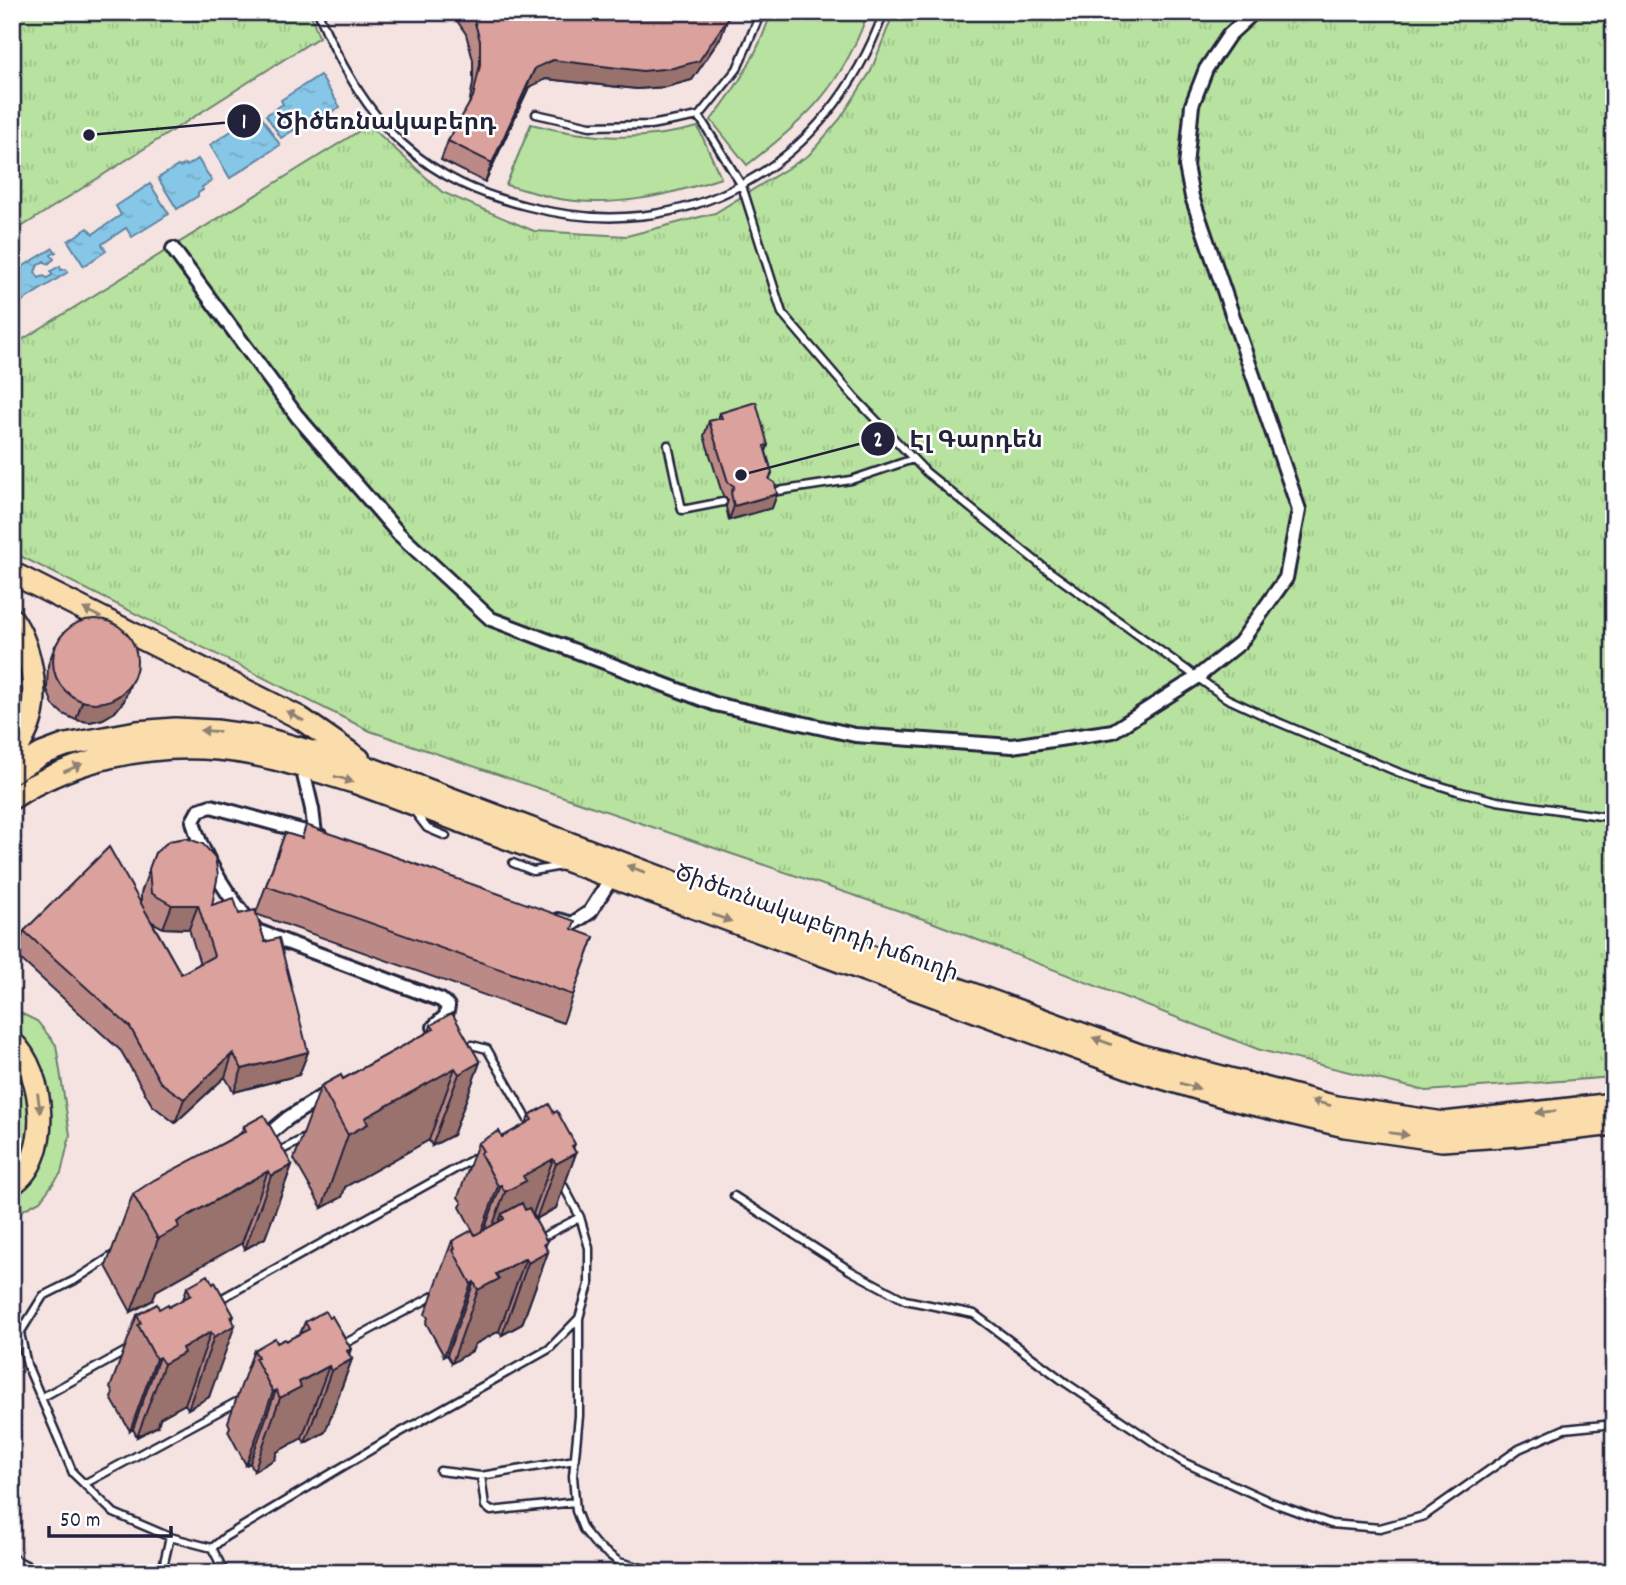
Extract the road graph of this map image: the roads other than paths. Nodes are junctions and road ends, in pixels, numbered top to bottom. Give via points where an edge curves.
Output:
1 (318, 12) edge
2 (761, 12) edge
3 (884, 12) edge
4 (1254, 12) edge
5 (536, 114) dead end
6 (699, 116) junction
7 (742, 186) junction
8 (173, 249) dead end
9 (668, 446) dead end
10 (913, 459) junction
11 (769, 492) edge
12 (723, 502) dead end
13 (12, 573) edge
14 (12, 619) edge
15 (1196, 678) junction
16 (12, 757) edge
17 (372, 769) junction
18 (12, 772) edge
19 (304, 775) dead end
20 (12, 798) edge
21 (406, 801) junction
22 (1614, 818) edge
23 (315, 834) junction
24 (446, 836) dead end
25 (328, 839) edge
26 (513, 863) dead end
27 (574, 863) junction
28 (612, 877) junction
29 (547, 916) edge
30 (418, 1038) edge
31 (12, 1042) edge
32 (460, 1051) edge
33 (335, 1089) edge
34 (1614, 1104) edge
35 (1614, 1124) edge
36 (319, 1130) dead end
37 (520, 1134) edge
38 (267, 1153) joint
39 (484, 1154) edge
40 (556, 1172) edge
41 (12, 1184) edge
42 (734, 1196) dead end
43 (580, 1217) junction
44 (532, 1243) edge
45 (120, 1251) dead end
46 (447, 1289) dead end
47 (208, 1306) edge
48 (579, 1318) junction
49 (136, 1345) edge
50 (338, 1347) edge
51 (41, 1398) junction
52 (242, 1399) dead end
53 (1614, 1424) edge
54 (575, 1460) junction
55 (440, 1471) dead end
56 (481, 1476) junction
57 (84, 1484) junction
58 (575, 1502) junction
59 (170, 1537) junction
60 (212, 1548) junction
61 (12, 1558) edge
62 (41, 1573) edge
63 (157, 1573) edge
64 (225, 1573) edge
65 (661, 1573) edge

1 - 7 lane via 330,42 372,109 402,145 469,189 589,218 640,217 689,207
2 - 6 lane via 737,69
3 - 7 lane via 856,75 832,109 804,139
4 - 15 street via 1229,35 1206,69 1192,105 1186,166 1192,197 1298,510 1286,578 1240,643
5 - 6 lane via 590,126 650,125
6 - 7 lane
7 - 10 lane via 782,313
8 - 15 street via 297,416 399,534 491,619 715,704 855,735 1012,746 1113,731
9 - 12 lane via 682,510
10 - 11 lane via 852,480
10 - 15 lane via 1042,566
17 -> 13 main road via 300,718
14 - 16 main road via 33,669 32,717
15 - 22 lane via 1236,703 1400,773 1497,801
17 -> 18 main road, Ծիծեռնակաբերդի խճուղի via 259,737 175,729 66,745
34 -> 17 main road, Ծիծեռնակաբերդի խճուղի via 1444,1123 1336,1107 1142,1056
19 - 23 street
20 -> 21 main road, Ծիծեռնակաբերդի խճուղի via 85,763 179,748 219,749 273,759
21 - 24 lane via 427,828
21 - 27 main road, Ծիծեռնակաբերդի խճուղի
23 - 25 street
23 - 30 street via 211,806 199,810 193,821 198,840 257,931 448,1006 446,1016
26 - 27 lane via 533,871
27 - 28 main road, Ծիծեռնակաբերդի խճուղի
28 - 29 street via 590,912 572,924
28 -> 35 main road, Ծիծեռնակաբերդի խճուղի via 1133,1069 1284,1111 1345,1126 1442,1140
31 -> 41 main road via 36,1081 41,1119 33,1158
32 - 37 lane via 472,1045 487,1049 532,1127
33 - 38 street via 264,1138
36 - 38 lane
39 - 47 lane
40 - 43 lane
42 - 53 lane via 905,1300 974,1314 1183,1462 1331,1524 1380,1528 1424,1516 1519,1448 1564,1429
43 - 44 lane
43 - 48 lane via 589,1248 589,1285
45 - 51 lane via 43,1296 20,1334
46 - 50 lane
48 - 54 lane
48 - 60 lane via 549,1349 388,1440
49 - 51 lane
51 - 57 lane via 73,1473
52 - 57 lane
54 - 56 lane
54 - 58 lane
55 - 56 lane
56 - 58 lane via 485,1506 491,1511
57 - 59 lane via 114,1513
58 - 65 lane via 583,1529 596,1545 619,1562
59 - 60 lane
59 - 63 lane via 163,1567
60 - 64 lane
61 - 62 lane

